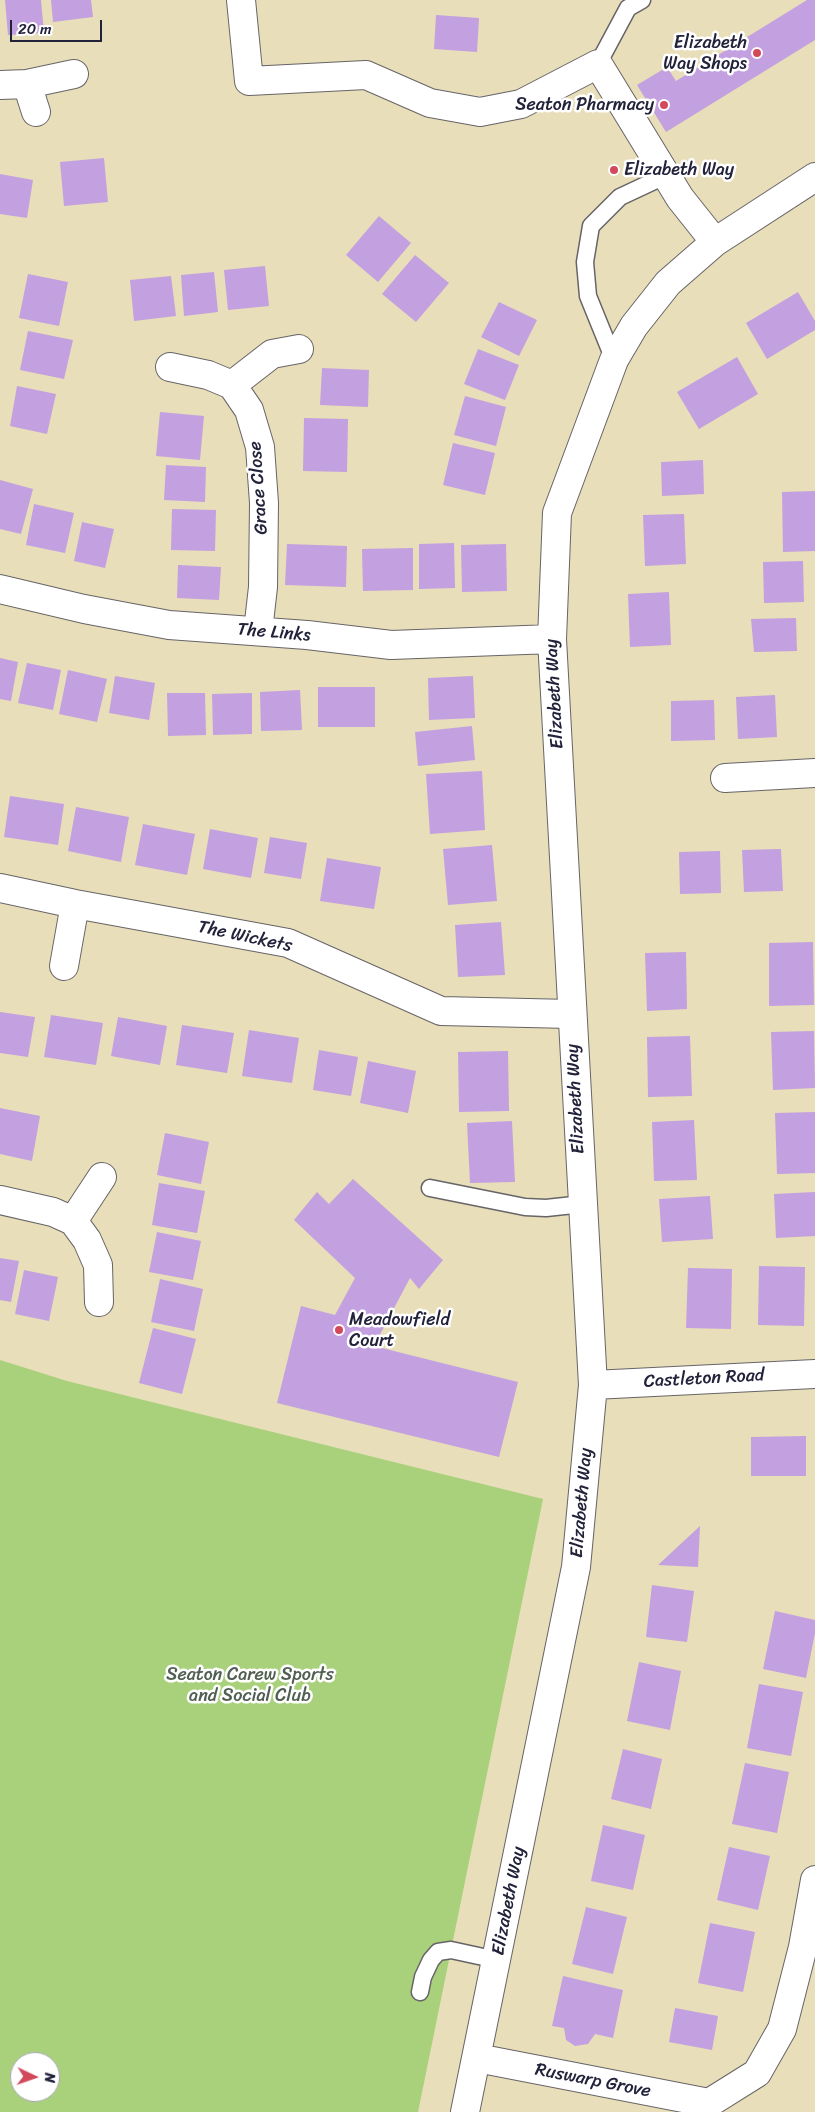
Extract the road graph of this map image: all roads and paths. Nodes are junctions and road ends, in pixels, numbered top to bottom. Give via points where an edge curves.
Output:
1 (241, 0) edge
2 (642, 0) edge
3 (598, 64) junction
4 (74, 74) dead end
5 (27, 84) junction
6 (0, 85) edge
7 (36, 112) dead end
8 (667, 175) junction
9 (815, 177) edge
10 (714, 242) junction
11 (299, 349) dead end
12 (614, 360) junction
13 (170, 366) dead end
14 (232, 385) junction
15 (0, 589) edge
16 (258, 631) junction
17 (552, 639) junction
18 (815, 772) edge
19 (725, 778) dead end
20 (0, 888) edge
21 (75, 904) junction
22 (64, 966) dead end
23 (571, 1014) junction
24 (102, 1177) dead end
25 (430, 1188) dead end
26 (0, 1200) edge
27 (583, 1204) junction
28 (73, 1221) junction
29 (98, 1302) dead end
30 (815, 1374) edge
31 (593, 1385) junction
32 (815, 1880) edge
33 (809, 1948) edge
34 (497, 1960) junction
35 (420, 1992) dead end
36 (477, 2058) junction
37 (710, 2108) edge
38 (465, 2112) edge

1 - 3 street via 249,81 366,75 430,103 480,112 521,104
2 - 3 lane via 628,8
3 - 8 street
4 - 5 street
5 - 6 street
5 - 7 street
8 - 10 street via 680,198
8 - 12 lane via 620,197 591,226 585,262 588,296
9 - 10 street, Elizabeth Way
10 - 12 street, Elizabeth Way via 668,283 634,326
11 - 14 street via 272,354
12 - 17 street, Elizabeth Way via 557,514
13 - 14 street via 208,374
14 - 16 street, Grace Close via 249,410 260,447 264,503 263,587
15 - 16 street, The Links via 169,625
16 - 17 street, The Links via 391,645
17 - 23 street, Elizabeth Way
18 - 19 street
20 - 21 street, The Wickets
21 - 22 street
21 - 23 street, The Wickets via 288,943 441,1011
23 - 27 street, Elizabeth Way
24 - 28 street
25 - 27 lane via 525,1208
26 - 28 street via 53,1212
27 - 31 street, Elizabeth Way
28 - 29 street via 87,1240 98,1265
30 - 31 street, Castleton Road
31 - 34 street, Elizabeth Way via 576,1567
32 - 33 street, Ruswarp Grove
33 - 37 street, Ruswarp Grove via 782,2029 757,2073
34 - 35 lane via 451,1950 438,1952 423,1977
34 - 36 street, Elizabeth Way
36 - 37 street, Ruswarp Grove
36 - 38 street, Elizabeth Way

